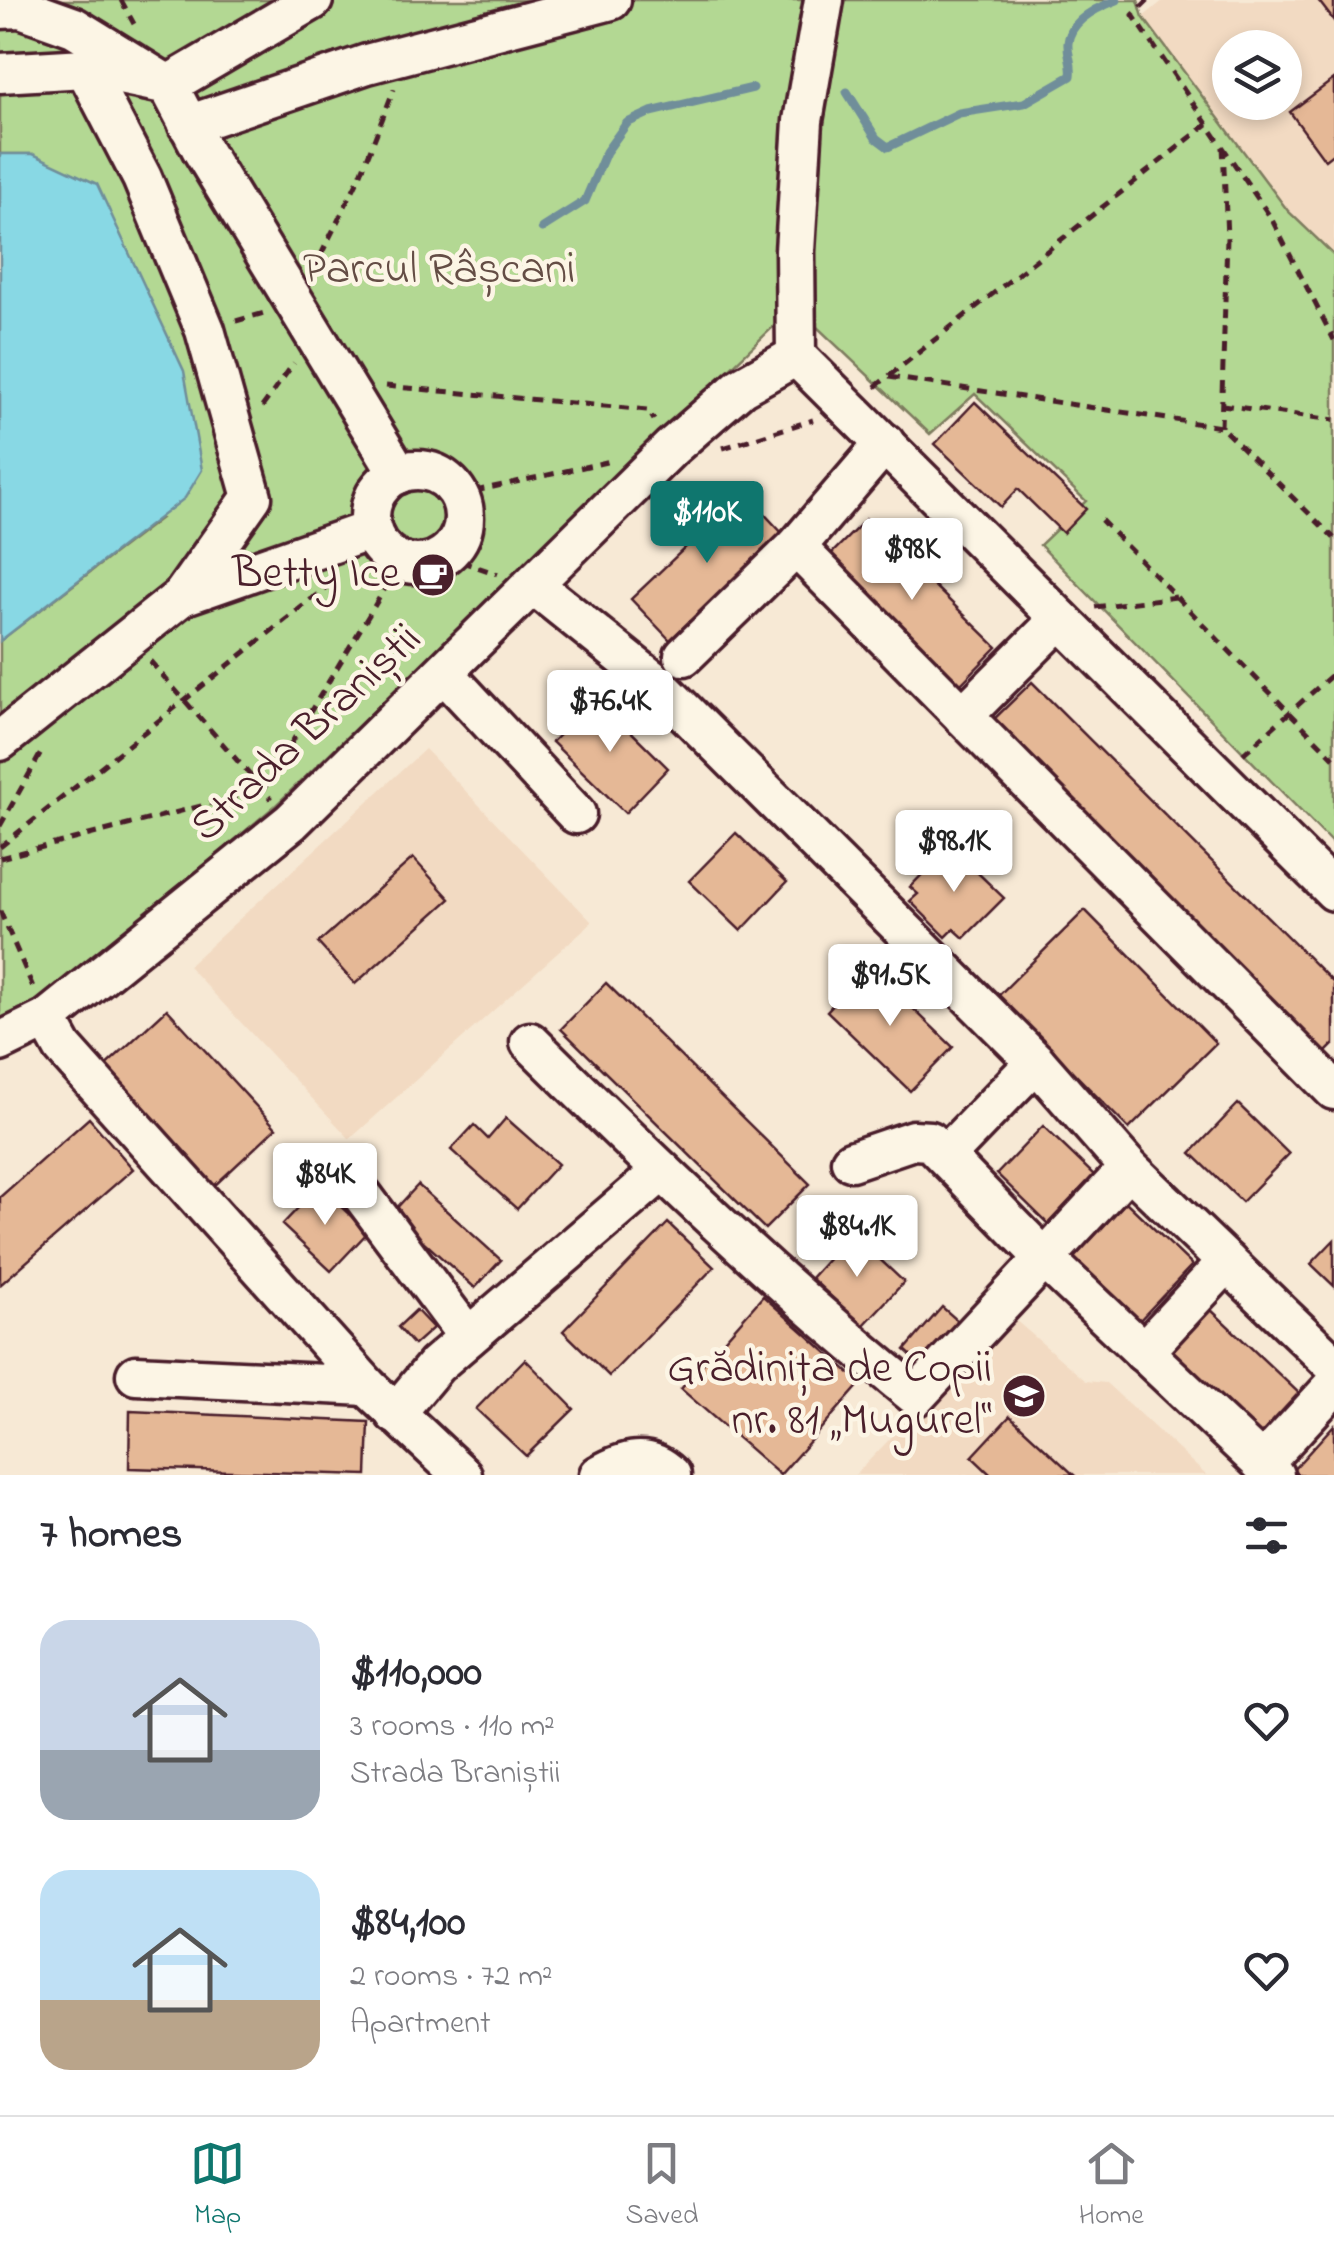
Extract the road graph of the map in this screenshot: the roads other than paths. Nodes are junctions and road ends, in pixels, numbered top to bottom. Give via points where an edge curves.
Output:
1 (313, 0) edge
2 (611, 0) edge
3 (824, 0) edge
4 (0, 9) edge
5 (86, 68) junction
6 (0, 73) edge
7 (168, 85) junction
8 (188, 125) junction
9 (796, 356) junction
10 (885, 443) junction
11 (399, 474) junction
12 (385, 547) junction
13 (796, 547) junction
14 (535, 586) junction
15 (182, 596) junction
16 (1070, 614) junction
17 (684, 656) dead end
18 (444, 673) junction
19 (963, 716) junction
20 (0, 740) edge
21 (576, 814) dead end
22 (1334, 891) edge
23 (47, 1019) junction
24 (0, 1042) edge
25 (530, 1042) dead end
26 (1036, 1062) junction
27 (1334, 1090) edge
28 (946, 1155) junction
29 (851, 1161) dead end
30 (1129, 1168) junction
31 (662, 1172) junction
32 (362, 1195) dead end
33 (1044, 1258) junction
34 (1227, 1262) junction
35 (468, 1338) junction
36 (1144, 1352) junction
37 (1334, 1365) edge
38 (136, 1375) dead end
39 (367, 1386) junction
40 (1334, 1386) edge
41 (395, 1414) junction
42 (429, 1460) edge
43 (1268, 1469) edge
44 (462, 1475) edge
45 (599, 1475) edge
46 (671, 1475) edge

1 - 7 street
2 - 8 street via 410,53
3 - 9 street via 803,121
4 - 7 street via 20,8 74,27
5 - 6 street
5 - 7 street
5 - 15 street via 142,178 204,330 252,497
7 - 8 street
8 - 11 street
9 - 10 street
9 - 14 street, Strada Braniștii via 741,387 671,448
10 - 13 street
10 - 16 street
11 - 12 street via 372,503
11 - 12 street via 426,471 450,484 464,520 444,556 431,562
12 - 15 street
13 - 17 street
13 - 19 street
14 - 18 street, Strada Braniștii
14 - 26 street via 656,683
15 - 20 street
16 - 19 street
16 - 22 street
18 - 21 street
18 - 23 street, Strada Braniștii via 291,822
19 - 27 street
23 - 24 street, Strada Braniștii
23 - 39 street via 63,1048
25 - 31 street
26 - 28 street
26 - 30 street
28 - 29 street via 930,1141 913,1140
28 - 33 street
30 - 33 street
30 - 34 street
31 - 33 street via 916,1396
31 - 35 street
32 - 35 street
33 - 36 street
34 - 36 street
34 - 37 street
35 - 41 street
36 - 43 street
38 - 39 street
39 - 41 street
40 - 43 street
41 - 42 street
42 - 44 street
45 - 46 street via 644,1459

